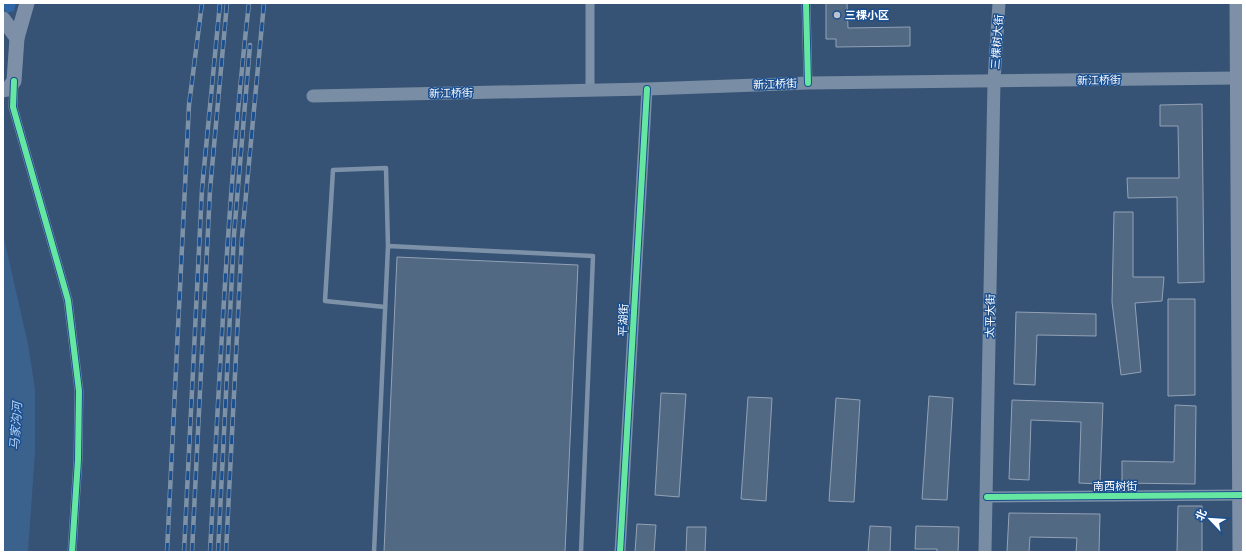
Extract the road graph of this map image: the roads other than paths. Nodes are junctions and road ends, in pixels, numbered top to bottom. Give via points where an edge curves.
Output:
1 (27, 3) edge
2 (590, 3) edge
3 (806, 3) edge
4 (999, 3) edge
5 (1237, 3) edge
6 (3, 19) edge
7 (17, 38) junction
8 (1237, 78) junction
9 (994, 81) junction
10 (808, 83) junction
11 (8, 86) edge
12 (647, 89) junction
13 (590, 90) junction
14 (312, 96) dead end
15 (388, 246) junction
16 (385, 307) junction
17 (1241, 495) edge
18 (986, 497) junction
19 (72, 552) edge
20 (374, 552) edge
21 (581, 552) edge
22 (620, 552) edge
23 (985, 552) edge
24 (1240, 552) edge

1 - 7 highway
2 - 13 street
3 - 10 street
4 - 9 main road, 三棵树大街
5 - 8 highway
6 - 7 highway
7 - 11 highway
8 - 9 main road, 新江桥街
8 - 17 highway
9 - 10 main road, 新江桥街
9 - 18 main road, 太平大街
10 - 12 main road, 新江桥街
11 - 19 street via 68,300 79,391
12 - 13 main road, 新江桥街
12 - 22 street, 平湖街
13 - 14 main road, 新江桥街
15 - 16 lane
15 - 16 lane via 386,168 333,170 325,301
15 - 21 lane via 594,256
16 - 20 lane
17 - 18 street, 南西树街
17 - 24 highway
18 - 23 main road, 太平大街

